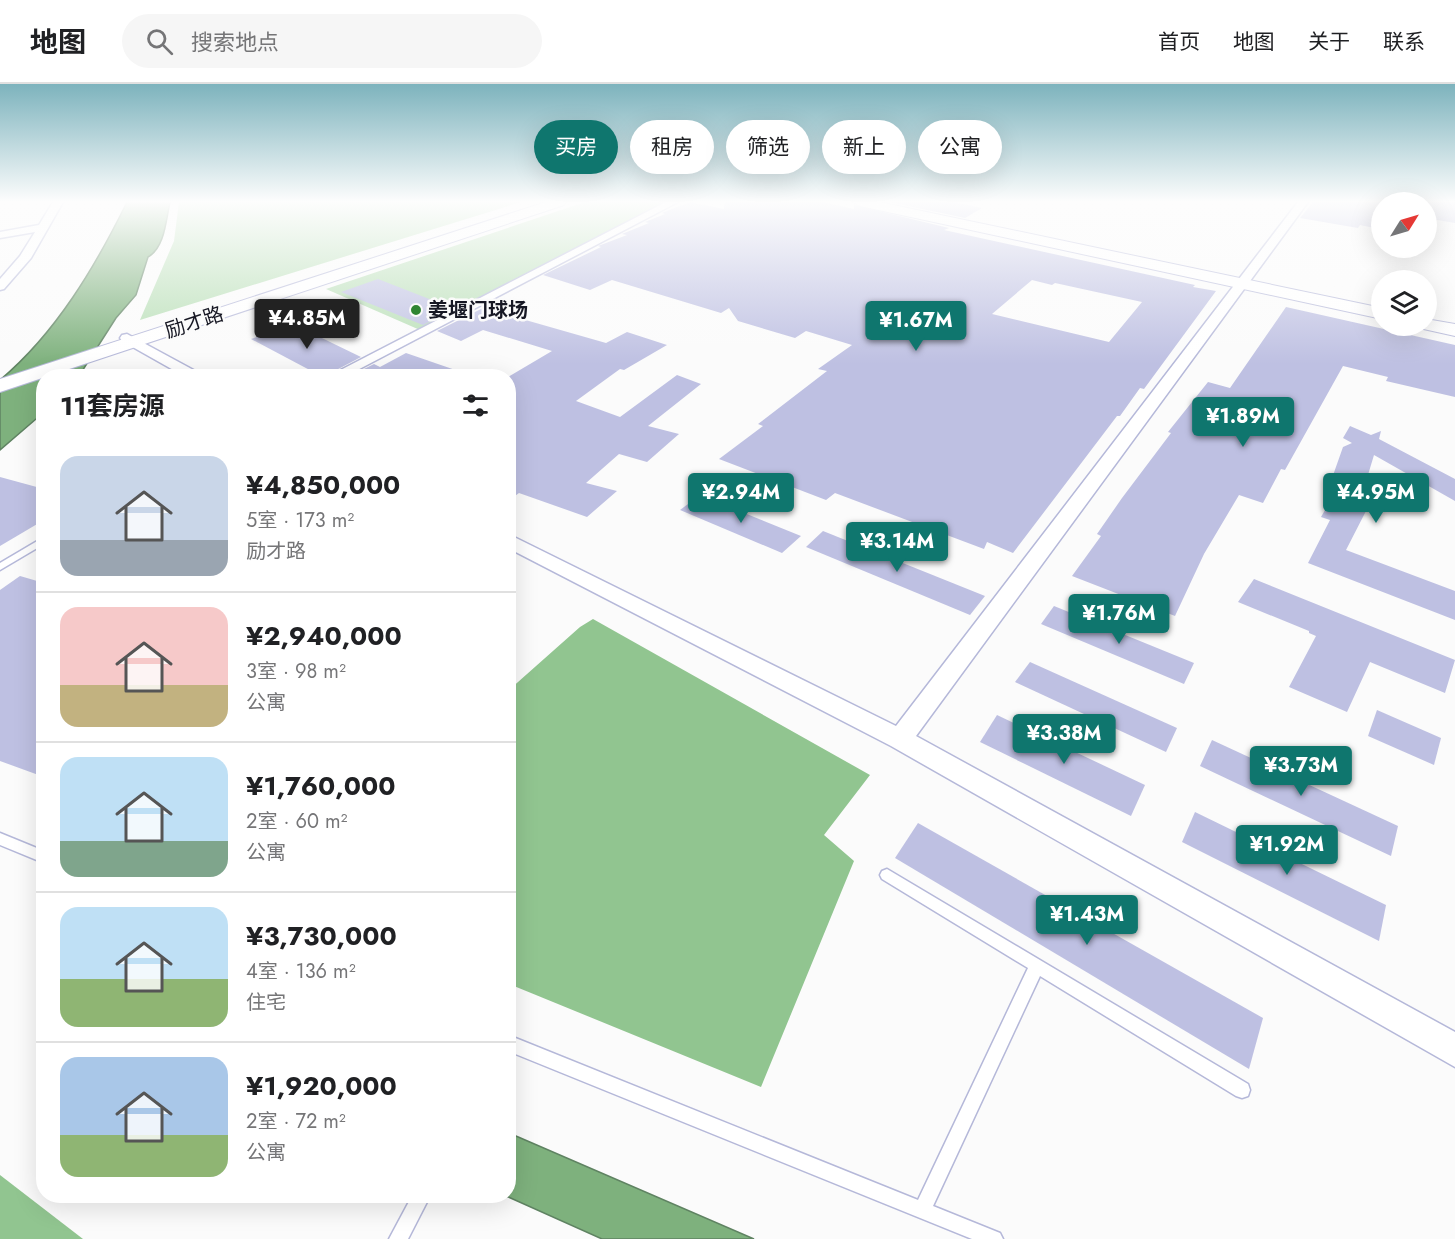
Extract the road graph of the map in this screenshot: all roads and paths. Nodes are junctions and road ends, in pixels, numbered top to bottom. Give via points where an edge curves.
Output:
1 (26, 256) edge
2 (384, 256) edge
3 (391, 256) edge
4 (569, 256) edge
5 (1110, 256) edge
6 (1262, 256) edge
7 (1240, 284) junction
8 (0, 286) edge
9 (1371, 312) edge
10 (1437, 326) edge
11 (1455, 330) edge
12 (130, 340) junction
13 (106, 348) junction
14 (36, 369) edge
15 (36, 369) edge
16 (47, 369) edge
17 (182, 369) edge
18 (350, 369) edge
19 (36, 373) edge
20 (0, 380) edge
21 (0, 386) edge
22 (516, 544) edge
23 (36, 545) edge
24 (0, 567) edge
25 (900, 739) junction
26 (0, 839) edge
27 (36, 854) edge
28 (887, 875) dead end
29 (1037, 966) junction
30 (516, 1046) edge
31 (1455, 1050) edge
32 (1242, 1090) dead end
33 (417, 1203) edge
34 (922, 1210) junction
35 (398, 1239) edge
36 (994, 1239) edge

1 - 8 street
2 - 12 street, 励才路
3 - 12 street, 励才路
4 - 18 street
5 - 7 street
6 - 7 street
7 - 9 street
7 - 25 street
10 - 11 street
12 - 13 street, 励才路
12 - 17 street
13 - 14 street, 励才路
13 - 16 street, 励才路
15 - 20 street, 励才路
19 - 21 street, 励才路
22 - 25 street
23 - 24 lane
25 - 31 street
26 - 27 lane
28 - 29 lane
29 - 32 lane
29 - 34 lane
30 - 34 lane
33 - 35 lane
34 - 36 lane

